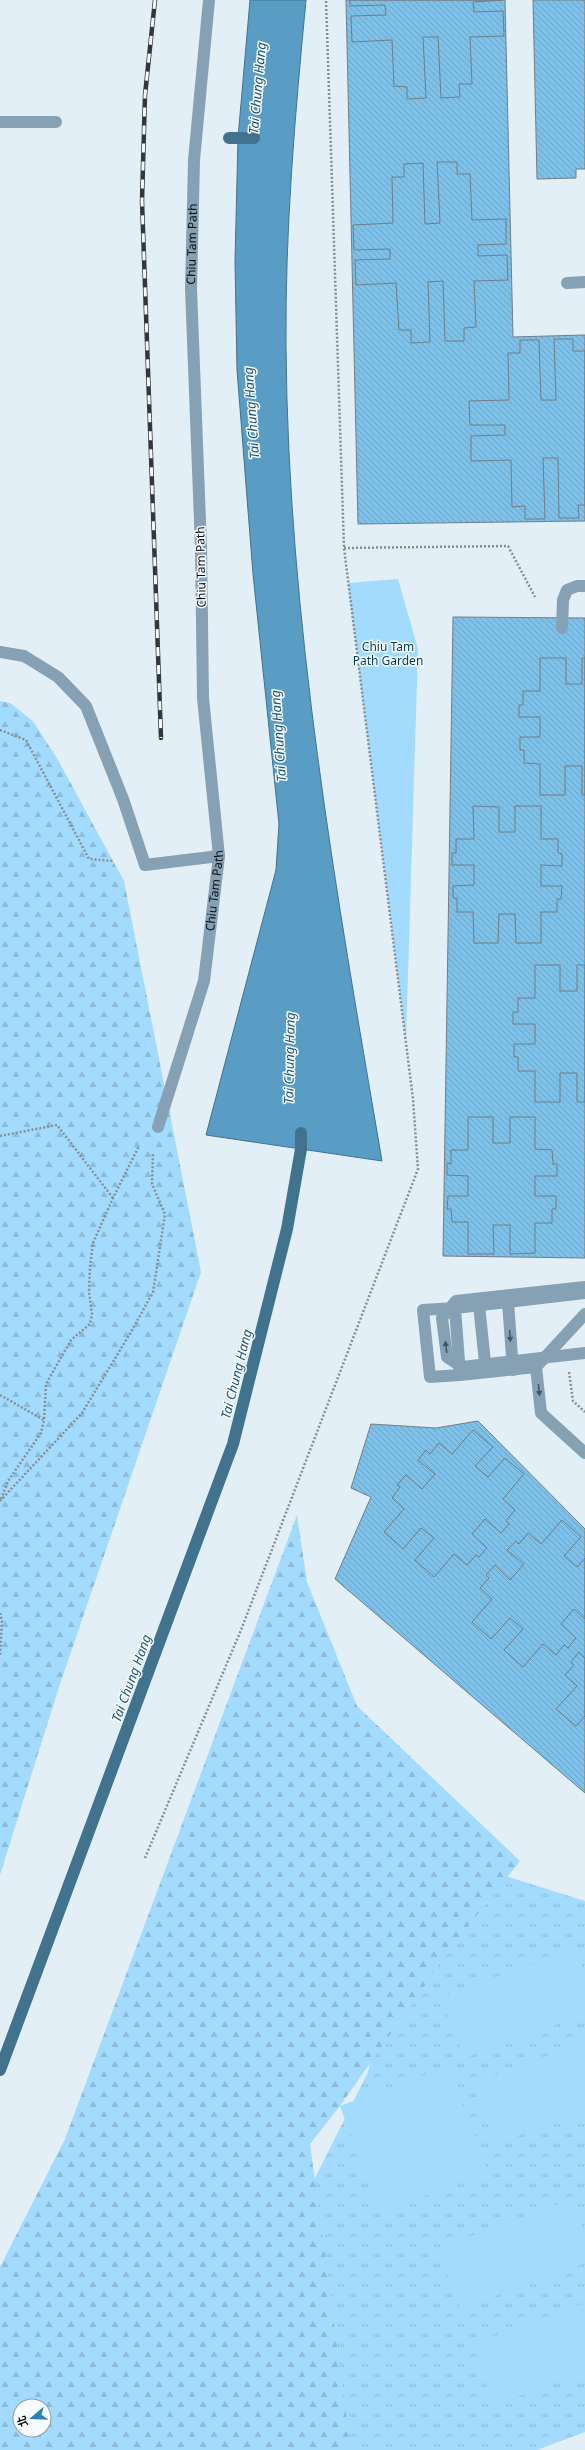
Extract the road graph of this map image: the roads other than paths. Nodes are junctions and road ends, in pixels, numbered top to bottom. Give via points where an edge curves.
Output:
1 (209, 0) edge
2 (0, 122) edge
3 (56, 122) dead end
4 (585, 282) edge
5 (567, 283) dead end
6 (585, 586) edge
7 (562, 628) dead end
8 (0, 652) edge
9 (219, 856) junction
10 (157, 1130) road end
11 (585, 1287) edge
12 (585, 1293) edge
13 (508, 1302) junction
14 (479, 1305) junction
15 (455, 1308) junction
16 (585, 1314) edge
17 (585, 1353) edge
18 (536, 1367) junction
19 (513, 1370) junction
20 (486, 1372) junction
21 (460, 1375) junction
22 (585, 1453) edge

1 - 9 street, Chiu Tam Path via 194,160 191,288 201,547 203,698
2 - 3 street
4 - 5 street
6 - 7 street via 567,590 563,605
8 - 9 street via 24,656 58,677 86,706 123,799 145,865
9 - 10 street, Chiu Tam Path via 204,981
17 -> 11 street via 462,1366 448,1357 442,1318 456,1301
12 - 13 street, bridge
13 - 14 street, bridge
13 -> 19 street, bridge
14 - 15 street, bridge
14 - 20 street, bridge
15 - 21 street, bridge
15 - 21 street, bridge via 423,1310 430,1377
16 - 18 street, bridge
18 - 19 street, bridge
18 -> 22 street, bridge via 542,1413
19 - 20 street, bridge
20 - 21 street, bridge

